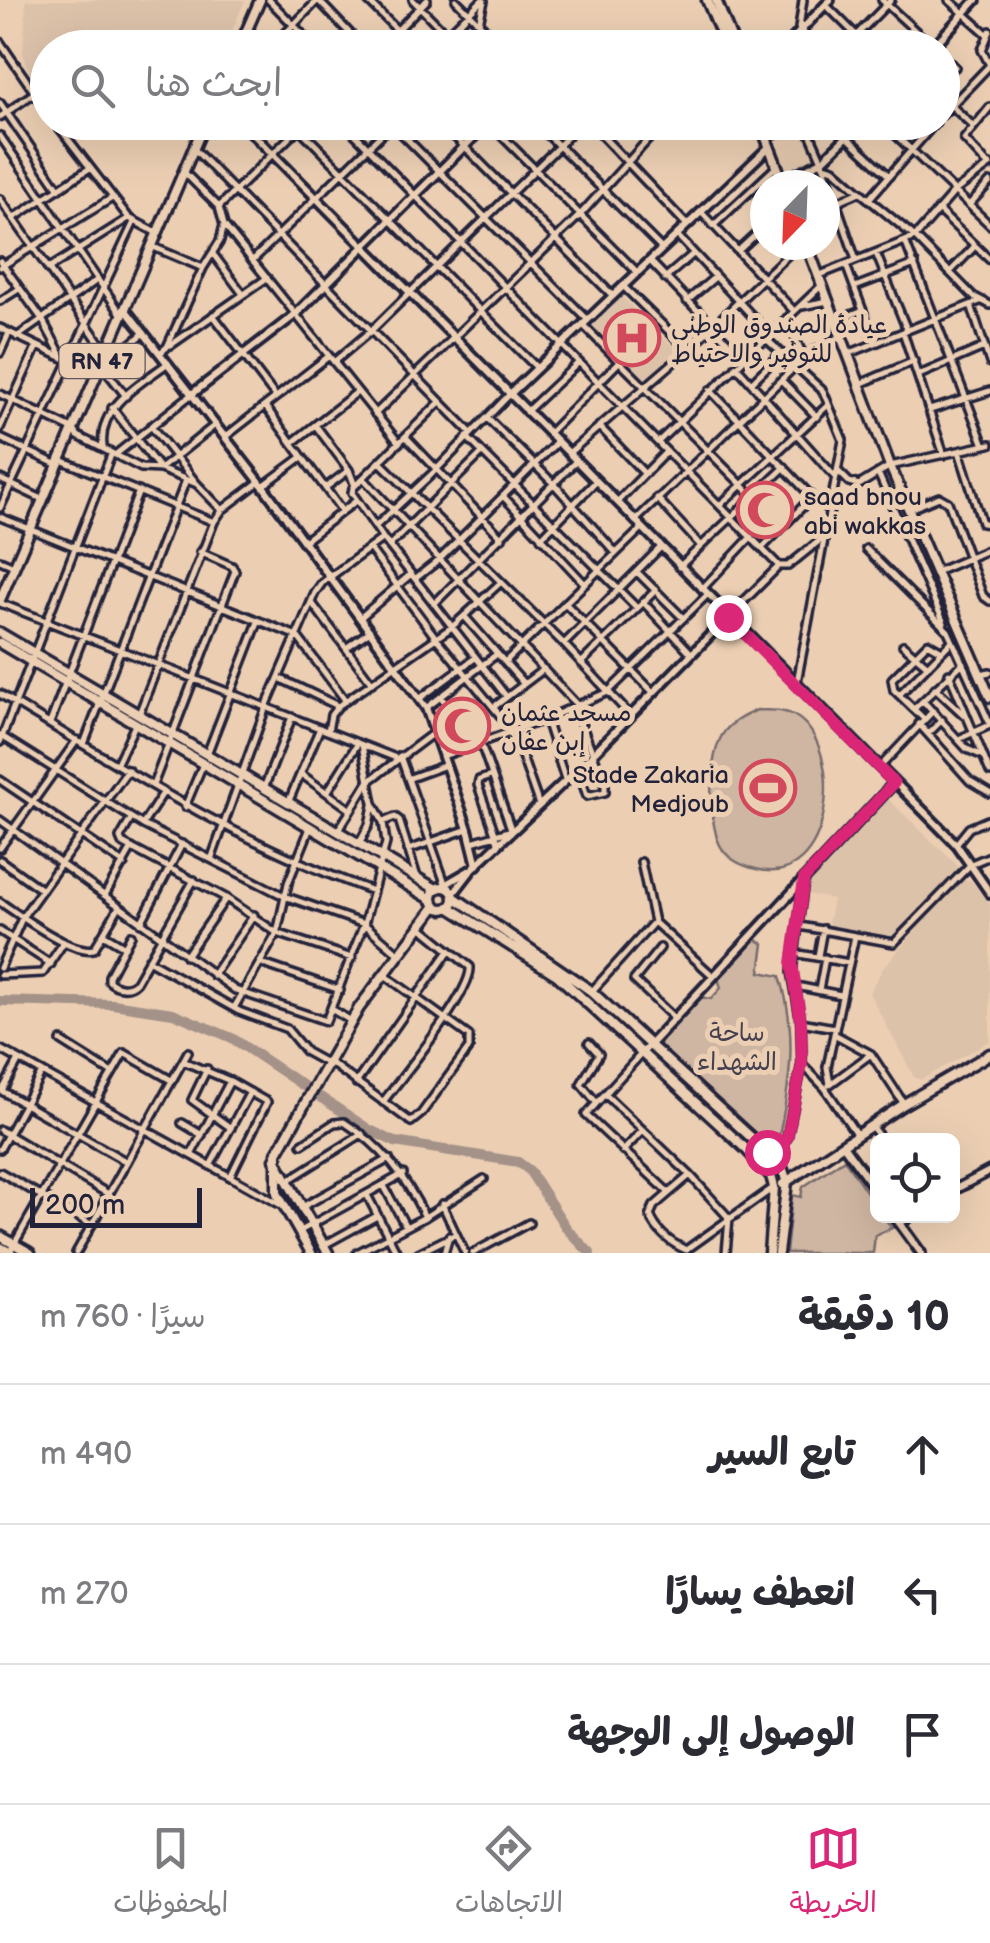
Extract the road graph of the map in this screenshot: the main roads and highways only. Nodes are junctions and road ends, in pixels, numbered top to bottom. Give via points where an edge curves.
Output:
1 (260, 0) edge
2 (707, 0) edge
3 (716, 0) edge
4 (976, 0) edge
5 (828, 2) edge
6 (248, 30) edge
7 (720, 30) edge
8 (728, 30) edge
9 (803, 30) edge
10 (949, 30) edge
11 (197, 140) edge
12 (258, 140) edge
13 (470, 140) edge
14 (766, 140) edge
15 (846, 140) edge
16 (768, 148) junction
17 (777, 170) edge
18 (809, 170) edge
19 (363, 246) junction
20 (813, 260) edge
21 (124, 312) junction
22 (192, 394) junction
23 (509, 396) junction
24 (0, 601) edge
25 (728, 617) junction
26 (0, 633) edge
27 (0, 644) edge
28 (32, 656) junction
29 (990, 697) edge
30 (240, 778) junction
31 (894, 783) junction
32 (380, 862) junction
33 (475, 867) junction
34 (441, 886) junction
35 (990, 893) edge
36 (454, 896) junction
37 (433, 903) junction
38 (449, 907) junction
39 (646, 1048) junction
40 (990, 1054) edge
41 (679, 1070) junction
42 (670, 1078) junction
43 (843, 1145) junction
44 (275, 1159) junction
45 (990, 1170) edge
46 (787, 1182) junction
47 (870, 1182) edge
48 (774, 1187) junction
49 (960, 1187) edge
50 (900, 1223) edge
51 (0, 1236) edge
52 (0, 1247) edge
53 (326, 1249) edge
54 (10, 1250) edge
55 (30, 1253) edge
56 (311, 1253) edge
57 (768, 1253) edge
58 (778, 1253) edge
59 (921, 1253) edge

1 - 6 main road
2 - 7 main road
3 - 8 main road
4 - 10 main road
5 - 9 main road
11 - 21 main road, RN 47
12 - 19 main road
13 - 19 main road
14 - 16 main road
15 - 18 main road
16 - 17 main road
16 - 23 main road
19 - 22 main road via 296,314
19 - 23 main road
20 - 29 main road via 890,466
21 - 22 main road via 164,350
21 - 24 main road, RN 47
22 - 33 main road via 426,708
23 - 25 main road
25 - 31 main road
25 - 33 main road
26 - 28 main road
27 - 28 main road
28 - 30 main road
30 - 32 main road
30 - 32 main road
31 - 35 main road via 956,844
31 - 39 main road
32 - 34 main road
32 - 37 main road
33 - 34 main road
33 - 36 main road
34 - 36 main road
34 - 37 main road
36 - 38 main road
36 - 39 main road via 591,992
37 - 38 main road
37 - 44 main road via 325,1063
38 - 39 main road via 557,975
39 - 41 main road
39 - 42 main road
40 - 43 main road
41 - 42 main road
41 - 46 main road via 767,1152
42 - 48 main road via 746,1149
43 - 46 main road
43 - 47 main road
44 - 53 main road
44 - 56 main road via 282,1206
45 - 49 main road
46 - 48 main road
46 - 58 main road
48 - 57 main road
50 - 59 main road
51 - 54 main road
52 - 54 main road
54 - 55 main road

